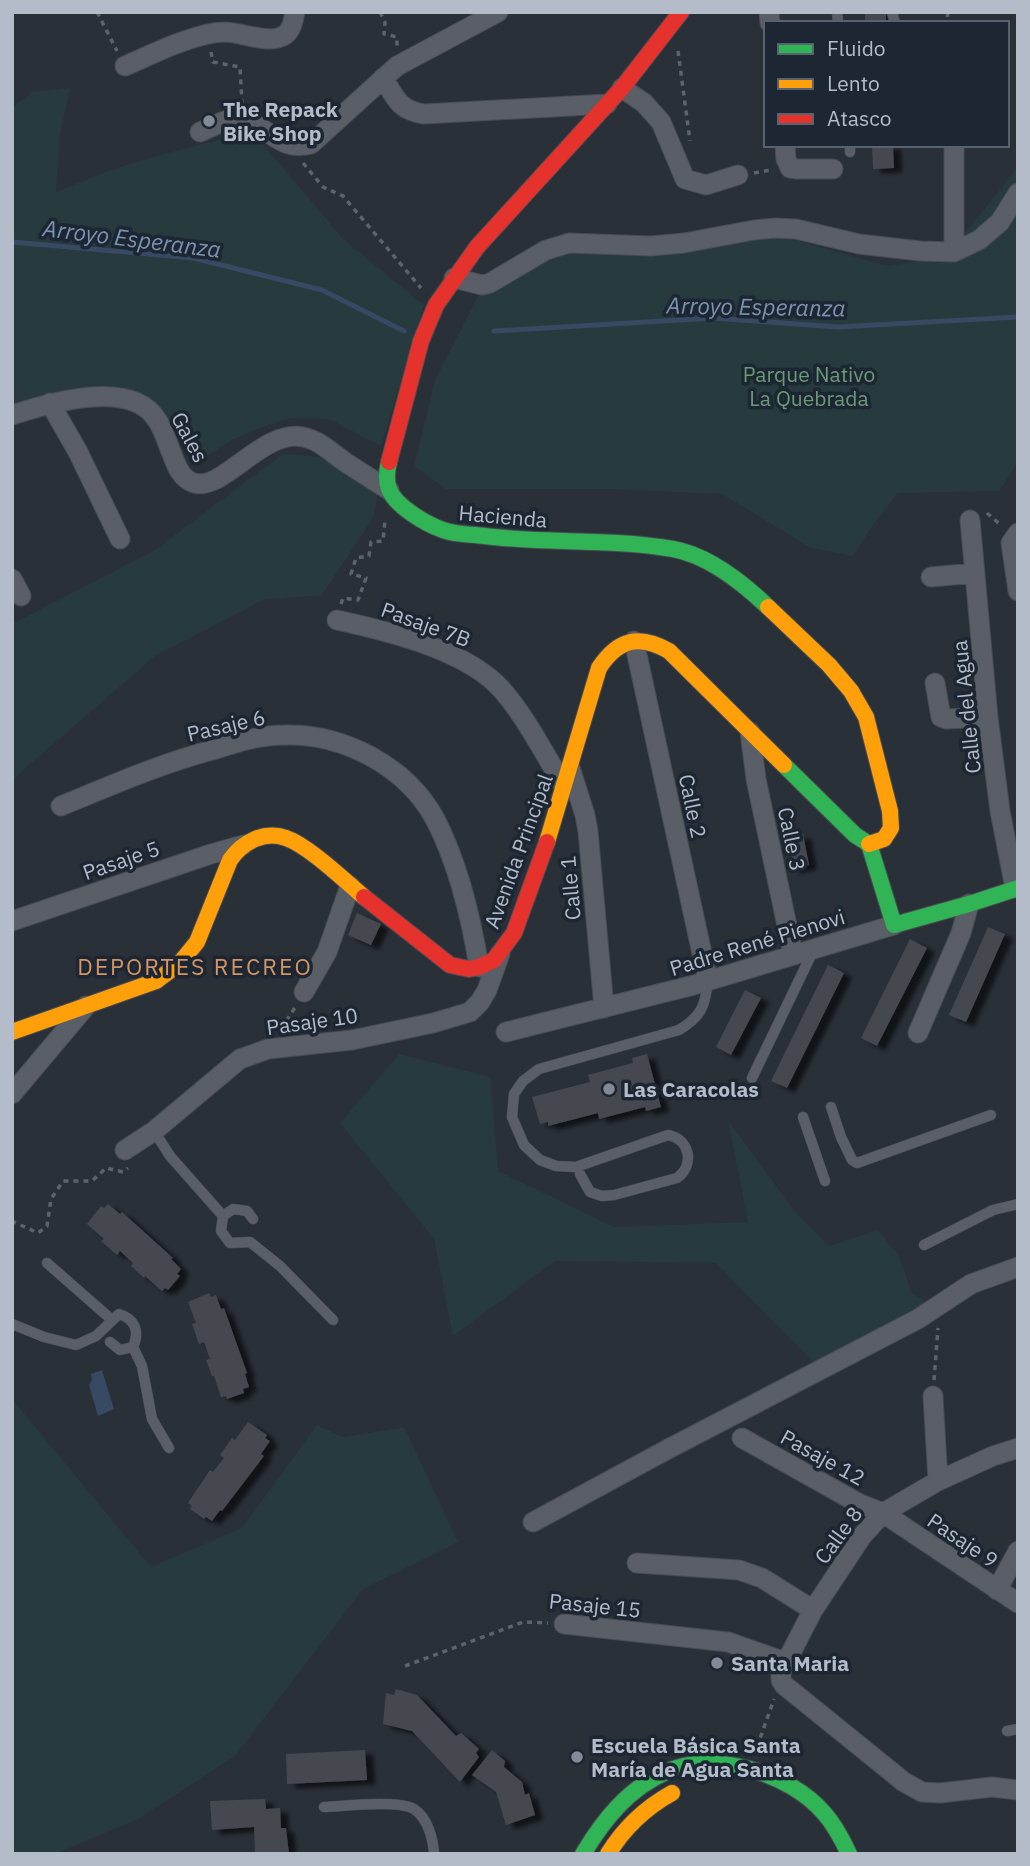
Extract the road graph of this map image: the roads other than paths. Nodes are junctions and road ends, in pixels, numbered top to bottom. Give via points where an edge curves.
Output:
1 (295, 12) edge
2 (498, 12) edge
3 (678, 17) edge
4 (125, 66) road end
5 (390, 72) junction
6 (622, 88) junction
7 (607, 104) junction
8 (200, 132) dead end
9 (785, 147) edge
10 (954, 147) edge
11 (833, 169) dead end
12 (738, 175) road end
13 (1018, 193) edge
14 (954, 252) junction
15 (454, 278) junction
16 (50, 403) junction
17 (12, 415) edge
18 (389, 490) junction
19 (970, 520) road end
20 (1016, 535) edge
21 (120, 540) dead end
22 (975, 573) junction
23 (931, 577) dead end
24 (1018, 591) edge
25 (337, 620) road end
26 (634, 641) junction
27 (935, 684) dead end
28 (988, 717) junction
29 (750, 732) junction
30 (570, 766) junction
31 (564, 786) junction
32 (61, 806) dead end
33 (244, 844) junction
34 (869, 845) junction
35 (350, 886) junction
36 (1017, 888) edge
37 (969, 904) junction
38 (12, 921) edge
39 (894, 925) junction
40 (814, 949) junction
41 (500, 954) junction
42 (793, 954) junction
43 (480, 967) junction
44 (708, 981) junction
45 (304, 992) road end
46 (86, 1006) junction
47 (604, 1008) junction
48 (12, 1032) edge
49 (506, 1032) dead end
50 (918, 1033) dead end
51 (752, 1078) dead end
52 (12, 1094) edge
53 (831, 1107) dead end
54 (991, 1115) dead end
55 (803, 1116) dead end
56 (154, 1131) junction
57 (128, 1157) road end
58 (580, 1174) dead end
59 (825, 1181) dead end
60 (1018, 1204) edge
61 (223, 1216) junction
62 (253, 1219) dead end
63 (924, 1245) dead end
64 (47, 1263) dead end
65 (1018, 1267) edge
66 (333, 1320) dead end
67 (112, 1321) junction
68 (12, 1324) edge
69 (110, 1342) dead end
70 (133, 1347) junction
71 (933, 1396) road end
72 (742, 1438) dead end
73 (169, 1448) dead end
74 (1018, 1448) edge
75 (938, 1481) junction
76 (883, 1513) junction
77 (533, 1521) dead end
78 (1018, 1551) edge
79 (637, 1563) dead end
80 (997, 1590) junction
81 (1018, 1603) edge
82 (813, 1610) junction
83 (564, 1624) road end
84 (783, 1671) junction
85 (685, 1788) dead end
86 (1018, 1790) edge
87 (324, 1807) dead end
88 (435, 1854) edge
89 (583, 1854) edge
90 (608, 1854) edge
91 (849, 1854) edge

1 - 4 street via 292,27 277,38 208,33
2 - 5 street
3 - 6 street
5 - 7 street via 393,95 411,112 424,114
5 - 8 street via 310,144 287,145 243,118
6 - 7 street
6 - 12 street via 661,122 685,179 706,185
7 - 15 street
9 - 11 street via 790,168
10 - 14 street
13 - 14 street via 1000,222 979,240
14 - 15 street via 859,244 775,228 652,246 569,243 546,250 490,283
15 - 18 street via 421,341 387,469
16 - 17 street, Gales
16 - 18 street, Gales via 89,396 144,405 157,419 185,479 196,484 227,472 274,439 304,437
16 - 21 street
18 - 34 street, Hacienda via 418,519 445,531 515,540 675,549 709,562 750,590 829,665 866,717 891,828 884,839
19 - 22 street, Calle del Agua
20 - 24 street via 1011,549
22 - 23 street
22 - 28 street, Calle del Agua
25 - 31 street, Pasaje 7B via 402,636 476,667 503,690
26 - 29 street via 653,642 669,651
26 - 30 street, Avenida Principal via 613,649 599,668
26 - 44 street, Calle 2
27 - 28 street via 941,717
28 - 36 street, Calle del Agua via 1000,811
29 - 34 street
29 - 42 street, Calle 3 via 755,779
30 - 31 street, Avenida Principal
30 - 47 street, Calle 1 via 588,831
31 - 41 street, Avenida Principal via 514,933
32 - 43 street, Pasaje 6 via 187,757 243,741 303,735 343,744 396,773 435,819 472,922
33 - 35 street via 264,836 285,837
33 - 38 street, Pasaje 5
33 - 46 street via 230,860 202,931 180,963 156,981
34 - 39 street
35 - 43 street via 442,960 460,968
35 - 45 street via 327,951
36 - 37 street, Padre René Pienovi
37 - 39 street, Padre René Pienovi
37 - 50 street
39 - 40 street, Padre René Pienovi
40 - 42 street, Padre René Pienovi
40 - 51 lane
41 - 43 street, Avenida Principal
41 - 56 street, Pasaje 10 via 487,990 470,1012 352,1040 268,1049 240,1059
42 - 44 street, Padre René Pienovi
44 - 47 street, Padre René Pienovi
44 - 58 lane via 701,1011 679,1030 539,1069 514,1094 512,1117 524,1145 540,1160 576,1167 668,1135 684,1142 689,1163 677,1178 614,1195 590,1192
46 - 48 street
46 - 52 street
47 - 49 street, Padre René Pienovi
53 - 54 lane via 841,1137 857,1163
55 - 59 lane
56 - 57 street, Pasaje 10
56 - 61 lane
60 - 63 lane via 993,1210
61 - 62 lane via 233,1209 247,1211
61 - 66 lane via 221,1231 230,1243 250,1242
64 - 67 lane
65 - 77 street via 971,1284 918,1319
67 - 68 lane via 96,1336 76,1345
67 - 70 lane via 119,1314 137,1328
69 - 70 lane via 120,1350
70 - 73 lane via 142,1367 152,1419
71 - 75 street
72 - 76 street, Pasaje 12
74 - 75 street, Calle 8
75 - 76 street, Calle 8
76 - 80 street, Pasaje 9
76 - 82 street, Calle 8 via 862,1536
78 - 80 street
79 - 82 street via 738,1570 762,1578
80 - 81 street, Pasaje 9
82 - 84 street, Calle 8
83 - 84 street, Pasaje 15 via 728,1642
84 - 86 street via 784,1685 922,1792 992,1787
85 - 90 street via 653,1803 618,1836
87 - 88 lane via 400,1805 414,1809 424,1818
89 - 91 street via 602,1823 643,1785 685,1766 724,1765 760,1771 796,1787 824,1810

